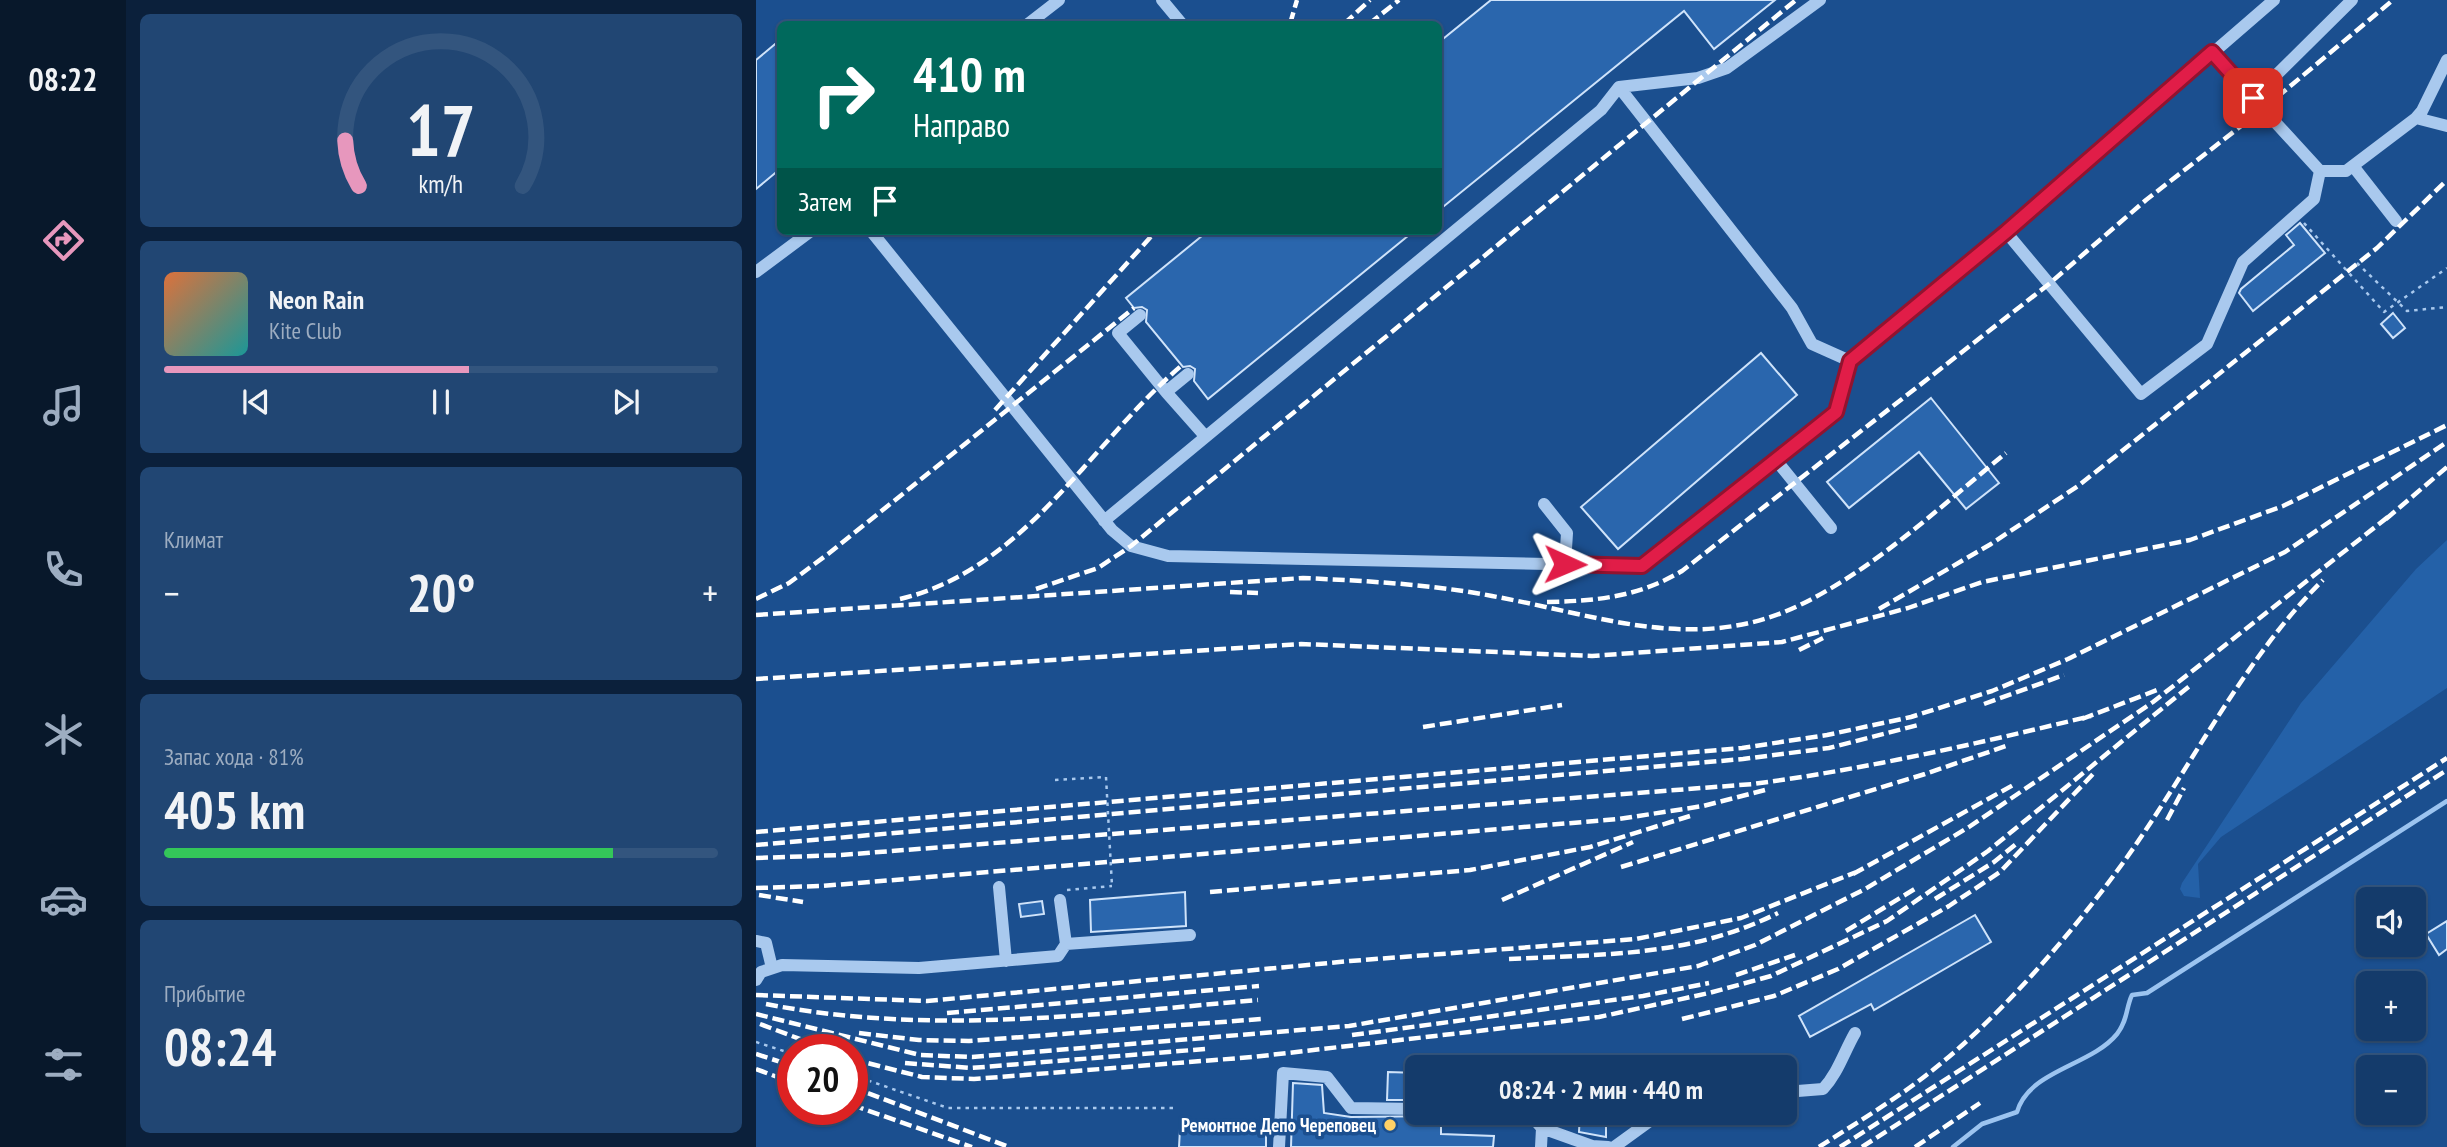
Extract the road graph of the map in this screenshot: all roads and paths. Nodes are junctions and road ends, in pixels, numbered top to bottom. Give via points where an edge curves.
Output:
1 (1059, 0) edge
2 (1162, 0) edge
3 (1820, 0) edge
4 (2274, 0) edge
5 (2353, 0) edge
6 (1032, 21) edge
7 (1180, 21) edge
8 (2212, 52) junction
9 (2447, 60) edge
10 (1619, 87) junction
11 (2253, 98) junction
12 (2416, 118) junction
13 (2447, 126) edge
14 (2353, 166) junction
15 (2320, 171) junction
16 (2296, 215) junction
17 (2396, 221) dead end
18 (2006, 232) junction
19 (806, 235) edge
20 (874, 235) edge
21 (2357, 263) dead end
22 (2447, 268) edge
23 (756, 272) edge
24 (2398, 302) junction
25 (2447, 307) edge
26 (1140, 315) dead end
27 (1850, 361) junction
28 (1188, 374) dead end
29 (1166, 392) junction
30 (1205, 436) junction
31 (1776, 460) junction
32 (1544, 504) dead end
33 (1104, 521) junction
34 (1831, 527) dead end
35 (1565, 564) junction
36 (1055, 780) dead end
37 (999, 887) dead end
38 (1059, 895) joint
39 (1190, 935) dead end
40 (756, 942) edge
41 (1066, 944) junction
42 (1006, 961) junction
43 (772, 968) junction
44 (756, 980) edge
45 (1855, 1033) dead end
46 (756, 1042) edge
47 (777, 1049) edge
48 (868, 1080) edge
49 (1797, 1091) edge
50 (1175, 1108) dead end
51 (1405, 1110) edge
52 (1539, 1125) edge
53 (1644, 1125) edge
54 (1542, 1128) junction
55 (1279, 1147) edge
56 (1541, 1147) edge
57 (1608, 1147) edge
58 (1614, 1147) edge

1 - 6 street
2 - 7 street
3 - 10 street via 1727,68 1698,78
4 - 8 street
5 - 11 street
8 - 11 street
8 - 18 street
9 - 12 street
10 - 27 street via 1792,308 1812,344
10 - 30 street via 1601,110
11 - 15 street
12 - 13 street
12 - 14 street
14 - 15 street via 2346,171
14 - 17 street
15 - 16 street via 2314,199
16 - 18 street via 2244,262 2207,344 2141,394
16 - 24 path via 2384,312
18 - 27 street
19 - 23 street
20 - 33 street
21 - 24 path
22 - 24 path
24 - 25 path via 2407,311
26 - 29 street via 1118,333
27 - 31 street via 1836,412
28 - 29 street
29 - 30 street
30 - 33 street
31 - 34 street
31 - 35 street via 1642,566
32 - 35 street via 1567,533
33 - 35 street via 1131,546 1168,556
36 - 38 path, bridge via 1106,777 1112,886
37 - 42 street
38 - 41 street
39 - 41 street
40 - 43 street via 765,943
41 - 42 street via 1058,956
42 - 43 street via 919,968
43 - 44 street
45 - 49 street via 1835,1076 1823,1089
46 - 47 path
48 - 50 path via 948,1108
51 - 55 street via 1350,1108 1327,1077 1283,1073
52 - 54 street
53 - 58 street
54 - 56 street
54 - 57 street

